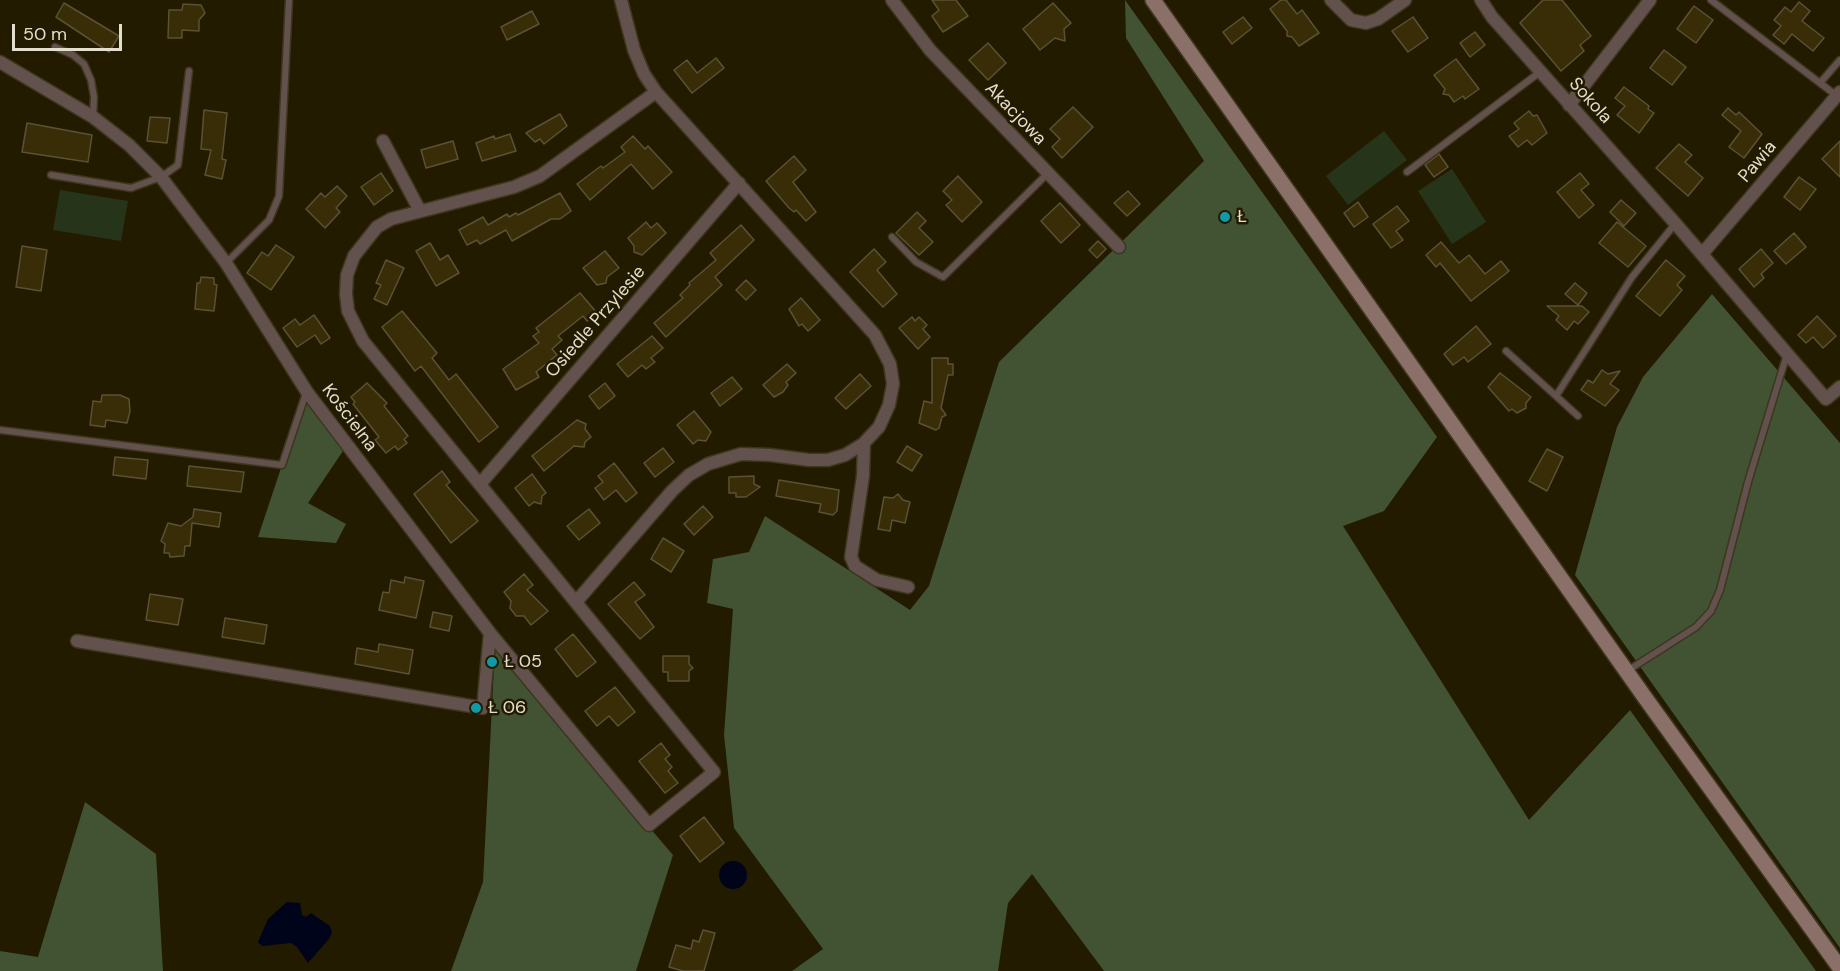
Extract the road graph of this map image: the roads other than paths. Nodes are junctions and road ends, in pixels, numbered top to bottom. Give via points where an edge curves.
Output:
1 (288, 0) edge
2 (621, 0) edge
3 (892, 0) edge
4 (1153, 0) edge
5 (1331, 0) edge
6 (1405, 0) edge
7 (1481, 0) edge
8 (1650, 0) edge
9 (1711, 0) edge
10 (55, 47) dead end
11 (1840, 60) edge
12 (0, 63) edge
13 (189, 71) dead end
14 (1540, 72) junction
15 (1820, 82) junction
16 (657, 92) junction
17 (1839, 94) edge
18 (1569, 105) junction
19 (93, 117) junction
20 (382, 141) dead end
21 (1407, 172) dead end
22 (1047, 174) junction
23 (51, 175) dead end
24 (161, 177) junction
25 (739, 183) junction
26 (420, 211) junction
27 (1675, 223) junction
28 (892, 237) dead end
29 (1119, 247) dead end
30 (1702, 254) junction
31 (226, 263) junction
32 (1506, 351) dead end
33 (1787, 354) junction
34 (1840, 387) edge
35 (307, 392) junction
36 (1556, 396) junction
37 (1578, 416) dead end
38 (0, 430) edge
39 (864, 443) junction
40 (480, 484) junction
41 (908, 587) dead end
42 (576, 602) junction
43 (490, 633) junction
44 (76, 641) dead end
45 (1627, 671) junction
46 (1840, 968) edge

1 - 31 lane via 279,196 269,220
2 - 16 street via 634,50
3 - 22 street, Akacjowa via 930,50
4 - 45 main road
5 - 6 street via 1351,20 1365,23 1378,19
7 - 14 street, Sokola
8 - 18 street
9 - 15 lane
10 - 19 lane via 84,64 93,88
11 - 15 lane
12 - 19 street, Kościelna
13 - 24 lane via 178,165
14 - 18 street, Sokola
14 - 21 lane
15 - 17 lane
16 - 25 street
16 - 26 street via 540,176 514,187
17 - 30 street, Pawia
18 - 27 street, Sokola
19 - 24 street, Kościelna
20 - 26 street
22 - 28 lane via 944,277 916,262
22 - 29 street, Akacjowa
23 - 24 lane via 131,188
24 - 31 street, Kościelna
25 - 39 street via 883,349 893,384 889,405 879,427
25 - 40 street, Osiedle Przylesie
26 - 40 street via 391,219 363,240 347,275 348,311 363,341
27 - 30 street, Sokola
27 - 36 lane via 1632,277
30 - 33 street, Sokola
31 - 35 street, Kościelna
32 - 36 lane
33 - 34 street, Sokola via 1826,399
33 - 45 lane via 1711,611 1696,627
35 - 38 lane via 282,465
35 - 43 street, Kościelna
36 - 37 lane
39 - 41 street via 851,557 855,566 877,580
39 - 42 street via 828,460 749,453 708,464 672,491
40 - 42 street
42 - 43 street, Kościelna via 714,772 649,825
43 - 44 street via 483,708
45 - 46 main road

